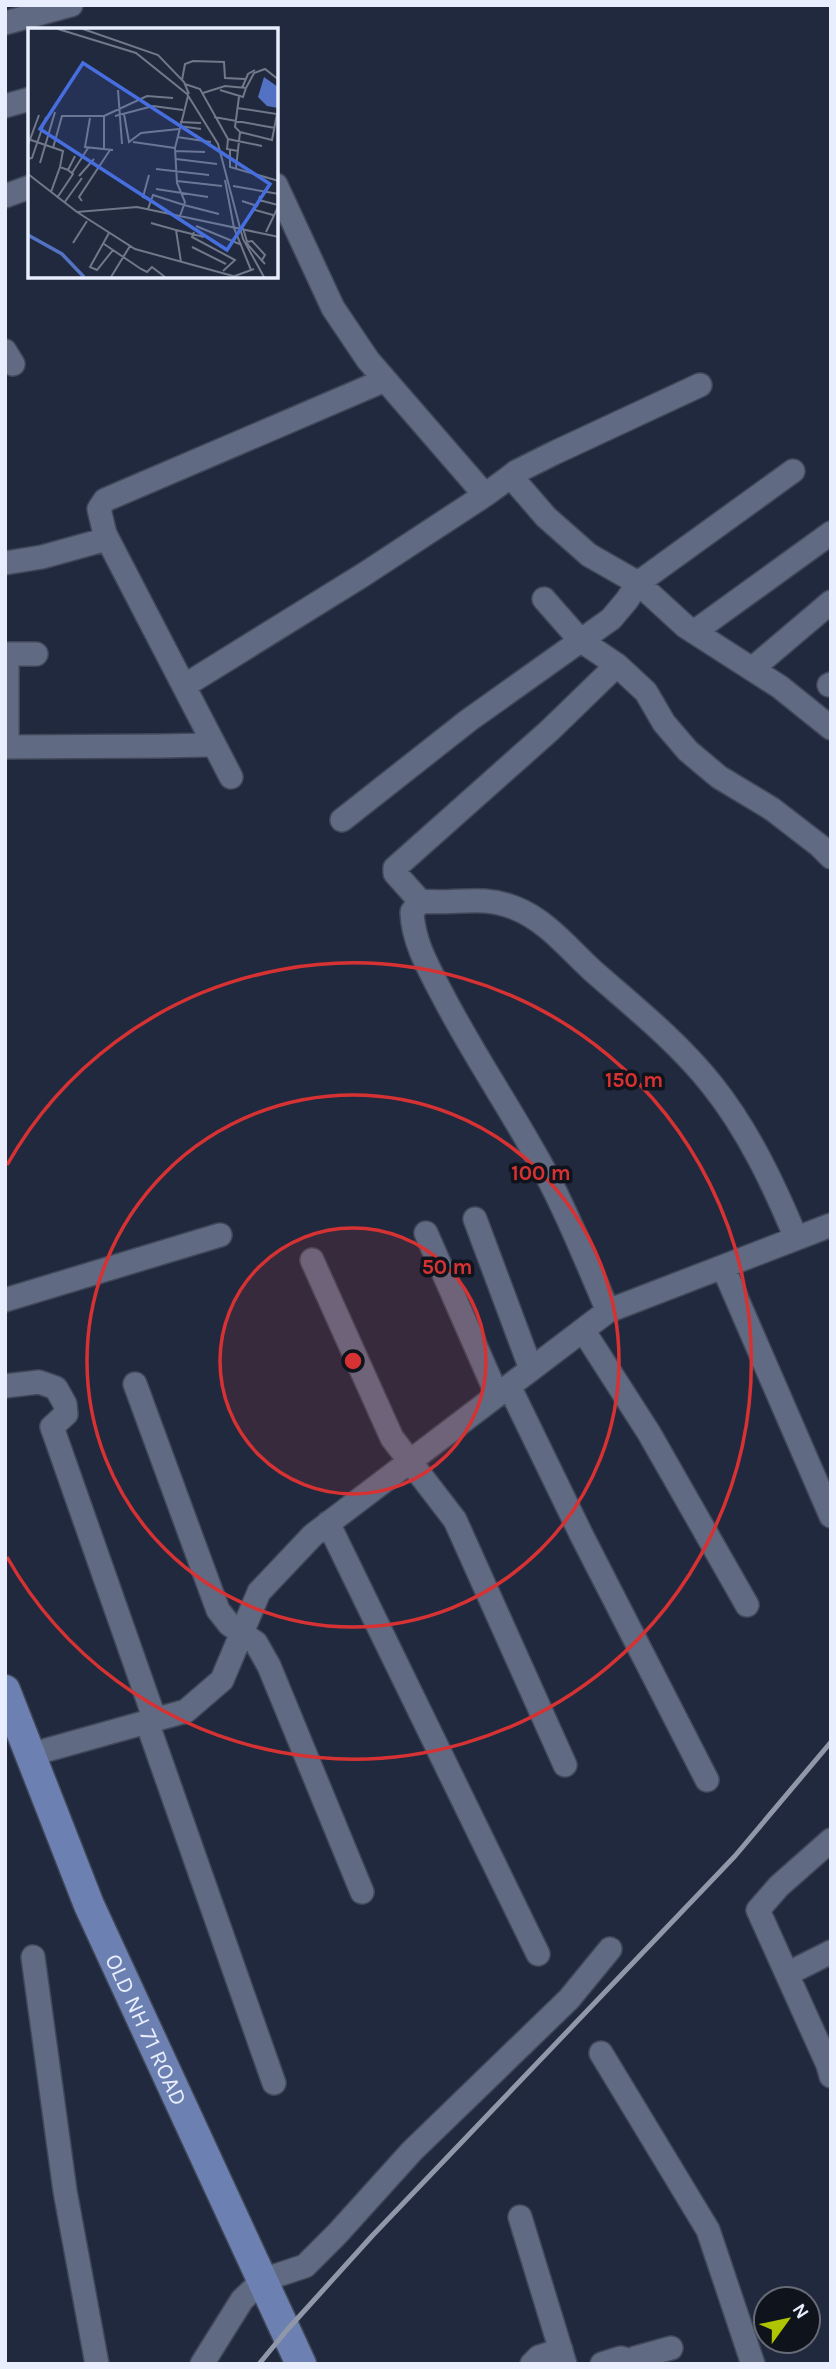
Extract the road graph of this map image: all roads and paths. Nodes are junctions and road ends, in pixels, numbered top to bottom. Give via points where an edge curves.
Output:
1 (71, 5) edge
2 (5, 23) edge
3 (28, 100) edge
4 (5, 106) edge
5 (28, 188) edge
6 (278, 190) edge
7 (5, 196) edge
8 (385, 380) junction
9 (700, 385) dead end
10 (793, 471) dead end
11 (507, 479) junction
12 (485, 495) junction
13 (831, 533) edge
14 (107, 539) junction
15 (5, 563) edge
16 (638, 583) junction
17 (544, 599) dead end
18 (831, 602) edge
19 (694, 632) junction
20 (580, 640) junction
21 (6, 654) edge
22 (36, 654) dead end
23 (617, 665) junction
24 (752, 669) junction
25 (184, 686) junction
26 (831, 728) edge
27 (214, 743) junction
28 (6, 747) edge
29 (231, 776) dead end
30 (342, 820) dead end
31 (831, 857) edge
32 (420, 901) junction
33 (475, 1219) dead end
34 (830, 1227) edge
35 (426, 1233) dead end
36 (220, 1234) dead end
37 (796, 1238) junction
38 (312, 1260) dead end
39 (723, 1267) junction
40 (5, 1300) edge
41 (608, 1311) junction
42 (583, 1330) junction
43 (531, 1369) junction
44 (6, 1380) edge
45 (135, 1384) dead end
46 (503, 1390) junction
47 (410, 1461) junction
48 (831, 1516) edge
49 (328, 1523) junction
50 (747, 1605) dead end
51 (242, 1634) junction
52 (5, 1690) edge
53 (151, 1721) junction
54 (29, 1755) junction
55 (565, 1765) dead end
56 (707, 1780) dead end
57 (831, 1840) edge
58 (362, 1892) dead end
59 (610, 1949) dead end
60 (831, 1952) edge
61 (538, 1954) dead end
62 (33, 1957) dead end
63 (787, 1974) junction
64 (601, 2053) dead end
65 (830, 2068) edge
66 (274, 2083) dead end
67 (520, 2217) dead end
68 (263, 2280) junction
69 (671, 2348) dead end
70 (563, 2357) edge
71 (631, 2362) edge
72 (97, 2364) edge
73 (202, 2364) edge
74 (301, 2364) edge
75 (533, 2364) edge
76 (602, 2364) edge
77 (753, 2364) edge

1 - 2 street
3 - 4 street
5 - 7 street
6 - 8 street via 333,308
8 - 12 street
8 - 14 street via 105,500 99,509
9 - 11 street
10 - 16 street
11 - 12 street
11 - 16 street via 514,480 546,517 589,555
12 - 25 street
13 - 19 street
14 - 15 street
14 - 25 street
16 - 19 street
16 - 20 street via 611,618
17 - 20 street
18 - 24 street
19 - 24 street
20 - 23 street
20 - 30 street
21 - 22 street
21 - 28 street
23 - 31 street via 646,692 688,751
23 - 32 street via 395,868
24 - 26 street
25 - 27 street
27 - 28 street
27 - 29 street
32 - 37 street via 492,900 545,925 711,1084 736,1118
32 - 41 street via 412,912 412,927 427,966 559,1198
33 - 43 street
34 - 37 street
35 - 46 street
36 - 40 street
37 - 39 street
38 - 47 street via 392,1438
39 - 41 street
39 - 48 street
41 - 42 street
42 - 43 street
42 - 50 street via 649,1433
43 - 46 street
44 - 53 street via 56,1388 65,1404 66,1414 52,1427
45 - 51 street via 218,1610
46 - 47 street
46 - 56 street
47 - 49 street
47 - 55 street via 455,1520
49 - 51 street via 259,1592
49 - 61 street
51 - 53 street via 222,1680 186,1711
51 - 58 street via 256,1643 270,1666
52 - 54 main road, OLD NH 71 ROAD
53 - 54 street
53 - 66 street
54 - 68 main road, OLD NH 71 ROAD via 89,1905
57 - 63 street via 758,1910
59 - 68 street via 569,1999 412,2151 305,2266
60 - 63 street
62 - 72 street via 65,2191
63 - 65 street
64 - 77 street via 708,2230
67 - 70 street
68 - 73 street via 242,2300
68 - 74 main road, OLD NH 71 ROAD
69 - 71 street
70 - 75 street via 539,2357
71 - 76 street via 621,2358

